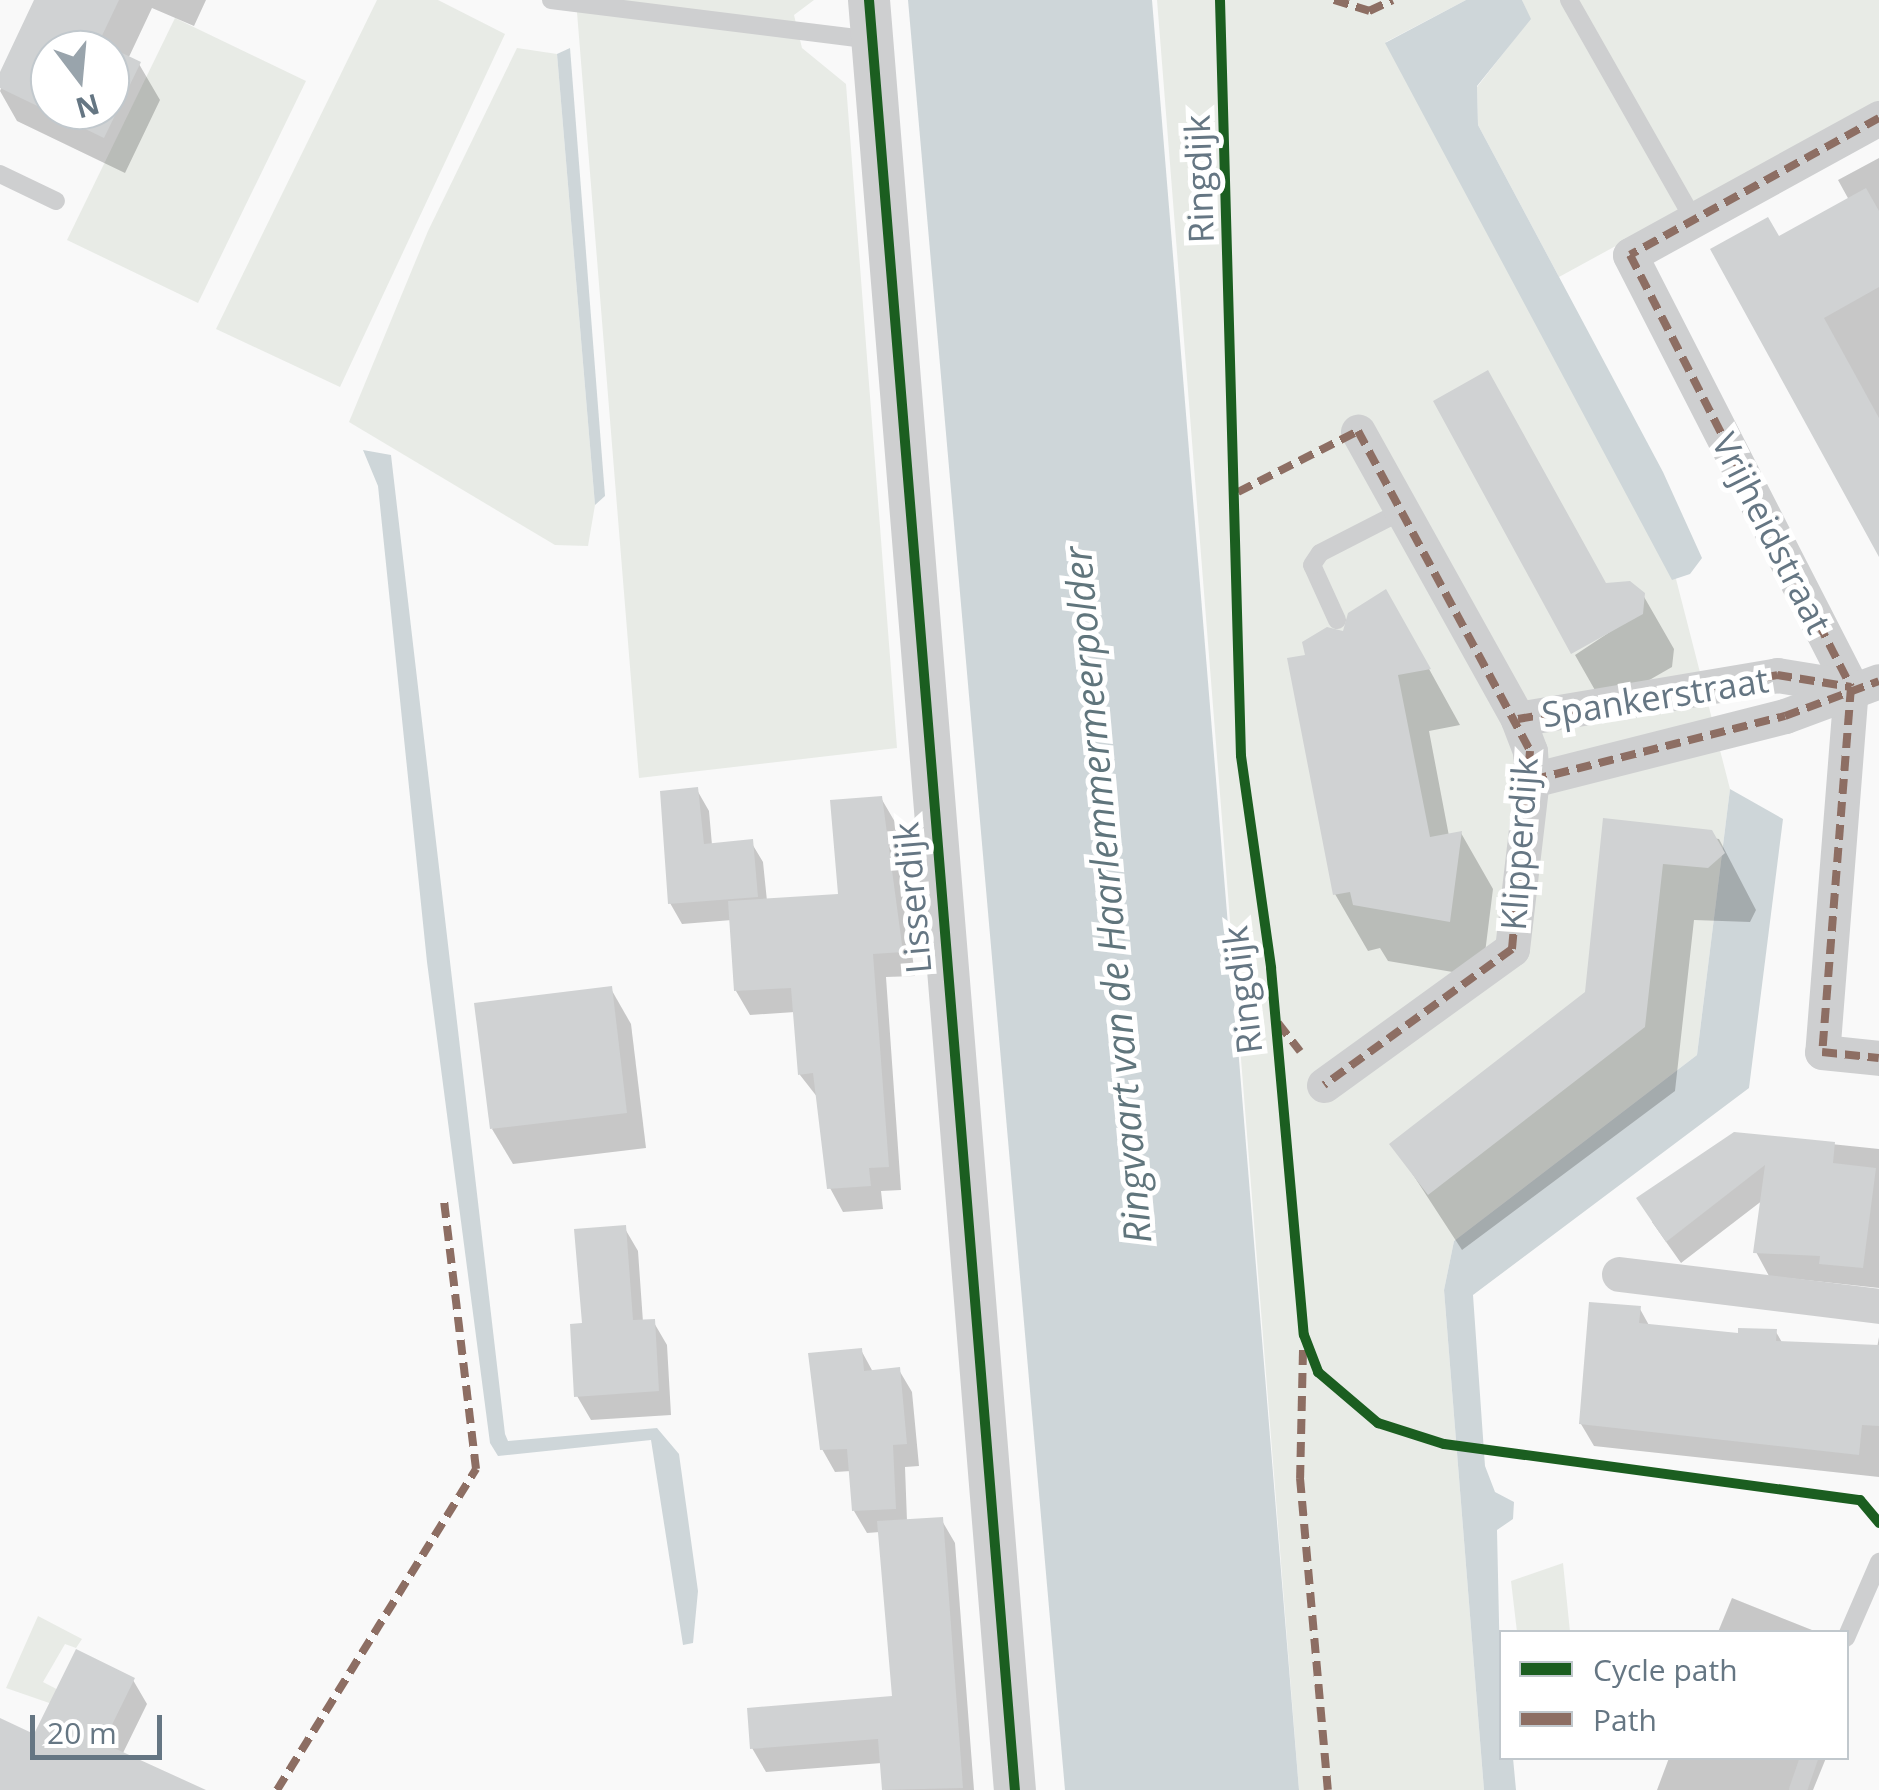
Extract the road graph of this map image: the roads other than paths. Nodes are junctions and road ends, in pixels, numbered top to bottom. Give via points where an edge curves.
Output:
1 (551, 0) edge
2 (1569, 0) edge
3 (870, 20) edge
4 (1879, 118) edge
5 (0, 174) edge
6 (56, 201) dead end
7 (1694, 220) junction
8 (1358, 431) dead end
9 (1402, 511) junction
10 (1336, 620) dead end
11 (1865, 684) edge
12 (1518, 718) junction
13 (1532, 780) junction
14 (1879, 1058) edge
15 (1324, 1085) dead end
16 (1620, 1274) dead end
17 (1879, 1306) edge
18 (1879, 1562) edge
19 (1849, 1631) edge
20 (1807, 1760) edge
21 (1015, 1790) edge
22 (1798, 1790) edge

1 - 3 lane
2 - 7 lane
3 - 21 street, Lisserdijk
4 - 7 street, Vrijheidstraat
5 - 6 lane
7 - 11 street, Vrijheidstraat via 1630,256
8 - 9 street, Klipperdijk
9 - 10 lane via 1320,554 1312,565
9 - 12 street, Klipperdijk
11 - 12 street, Spankerstraat via 1777,675
11 - 13 street, Spankerstraat via 1786,716
11 - 14 street via 1822,1052
12 - 13 street, Klipperdijk
13 - 15 street, Klipperdijk via 1512,949
16 - 17 street
18 - 19 lane
20 - 22 lane

